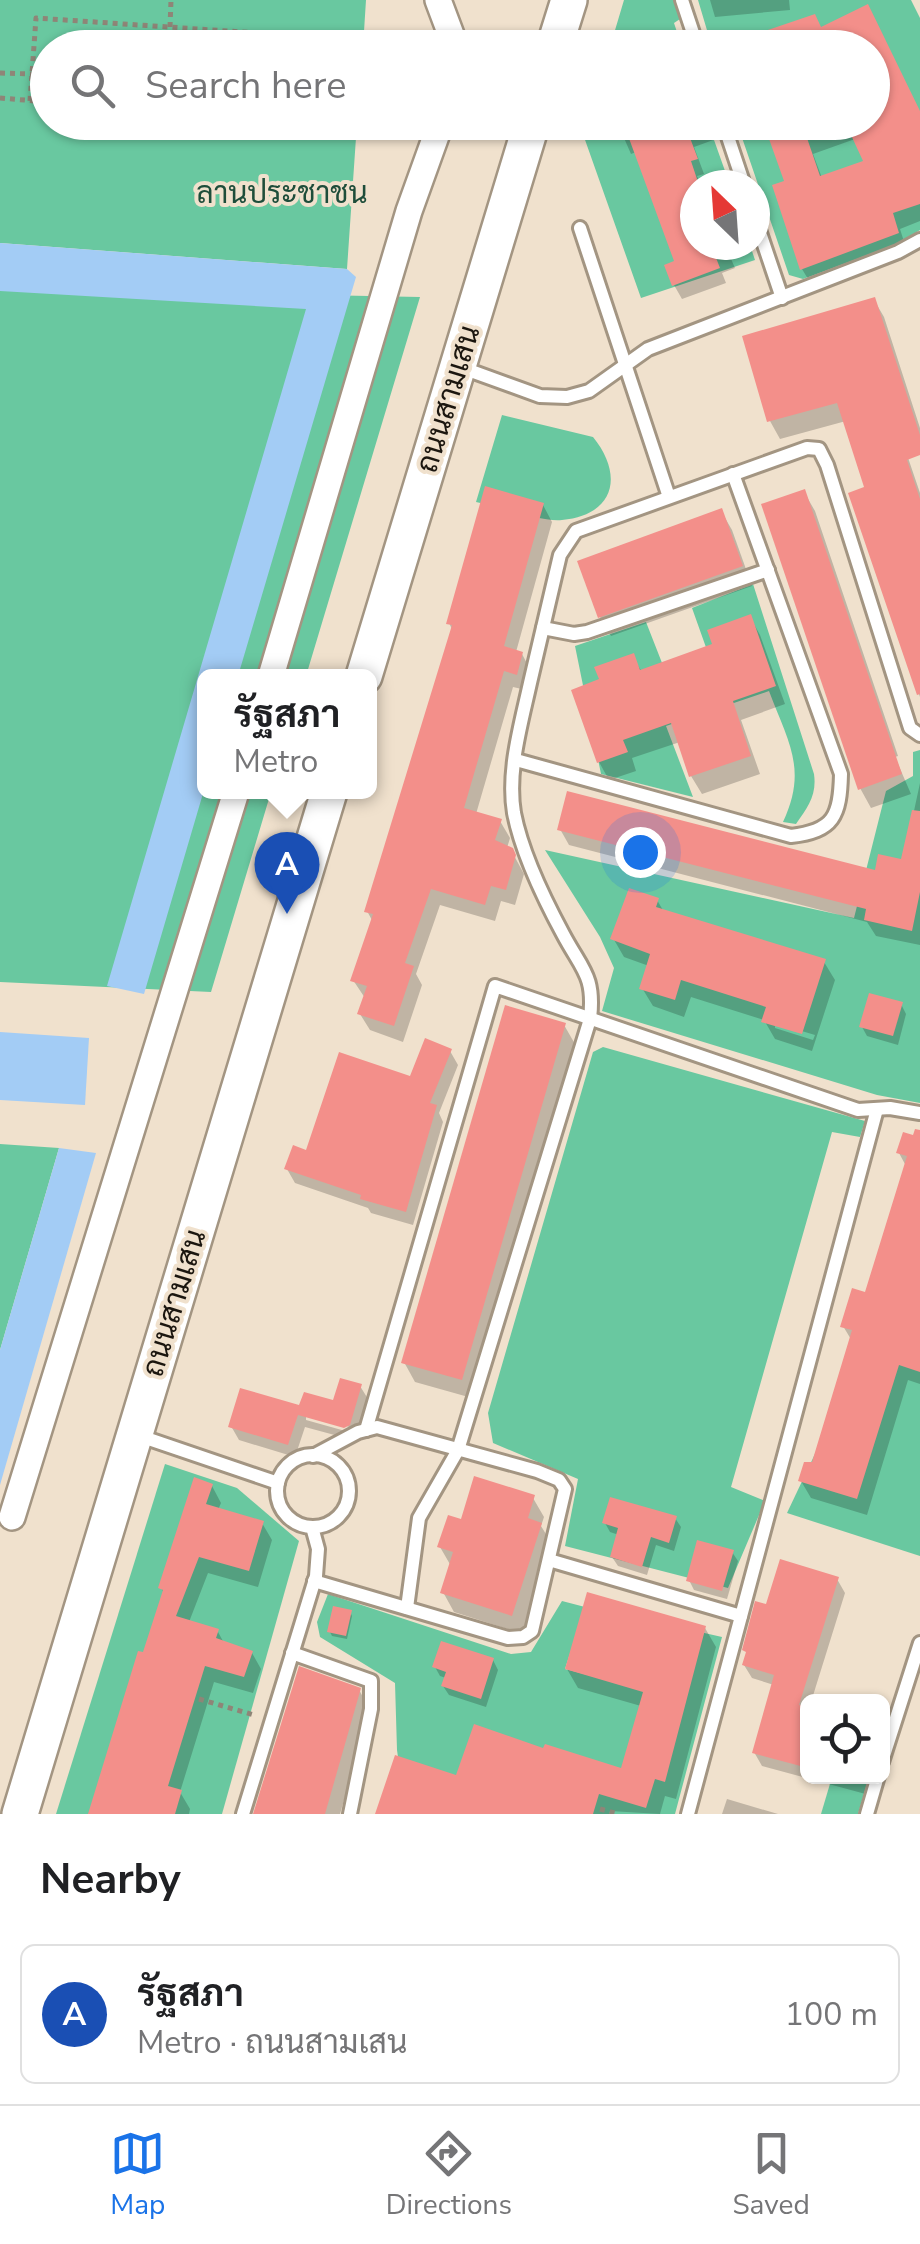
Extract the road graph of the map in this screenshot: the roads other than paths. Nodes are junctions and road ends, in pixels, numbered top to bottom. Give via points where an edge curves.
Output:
1 (438, 0) edge
2 (569, 0) edge
3 (682, 0) edge
4 (449, 30) edge
5 (560, 30) edge
6 (692, 30) edge
7 (435, 140) edge
8 (527, 140) edge
9 (729, 140) edge
10 (739, 170) edge
11 (580, 228) dead end
12 (920, 240) edge
13 (769, 260) edge
14 (782, 298) junction
15 (458, 366) junction
16 (626, 366) junction
17 (733, 474) junction
18 (669, 497) junction
19 (768, 570) junction
20 (543, 628) junction
21 (273, 669) edge
22 (366, 669) edge
23 (920, 734) edge
24 (516, 760) junction
25 (234, 799) edge
26 (327, 799) edge
27 (590, 1019) junction
28 (878, 1109) junction
29 (920, 1113) edge
30 (366, 1430) junction
31 (135, 1434) junction
32 (458, 1450) junction
33 (313, 1456) junction
34 (278, 1482) junction
35 (12, 1517) dead end
36 (312, 1527) junction
37 (549, 1560) junction
38 (314, 1580) junction
39 (408, 1608) junction
40 (740, 1616) junction
41 (920, 1644) edge
42 (292, 1652) junction
43 (890, 1737) edge
44 (876, 1784) edge
45 (17, 1810) edge
46 (243, 1814) edge
47 (350, 1814) edge
48 (688, 1814) edge
49 (867, 1814) edge

1 - 4 street
2 - 5 main road
3 - 6 lane
7 - 21 street
8 - 15 main road, ถนนสามเสน
9 - 10 lane
11 - 16 lane
12 - 14 lane
13 - 14 lane
14 - 16 lane via 648,349
15 - 16 lane via 540,396 589,392
15 - 22 main road, ถนนสามเสน
16 - 18 lane
17 - 18 lane
17 - 19 lane
17 - 23 lane via 819,449 910,728
18 - 20 lane via 576,531 560,555
19 - 20 lane via 587,632
19 - 24 lane via 840,774 827,827 791,836
20 - 24 lane
24 - 27 lane via 514,812 530,864 588,973
25 - 35 street
26 - 31 main road, ถนนสามเสน
27 - 28 lane via 858,1110
27 - 30 lane via 495,986
27 - 32 lane
28 - 29 lane
28 - 40 lane
30 - 32 lane via 377,1427
30 - 33 lane
31 - 34 lane
31 - 45 main road, ถนนสามเสน
32 - 37 lane via 559,1480 566,1489
32 - 39 lane via 419,1518
33 - 34 lane via 291,1463
33 - 36 lane via 335,1463 349,1495 339,1516
34 - 36 lane via 286,1516
36 - 38 lane via 318,1549
37 - 39 lane via 532,1631 523,1638
37 - 40 lane
38 - 39 lane
38 - 42 lane
40 - 48 lane
41 - 43 lane
42 - 46 lane
42 - 47 lane via 371,1682 372,1709
44 - 49 lane

